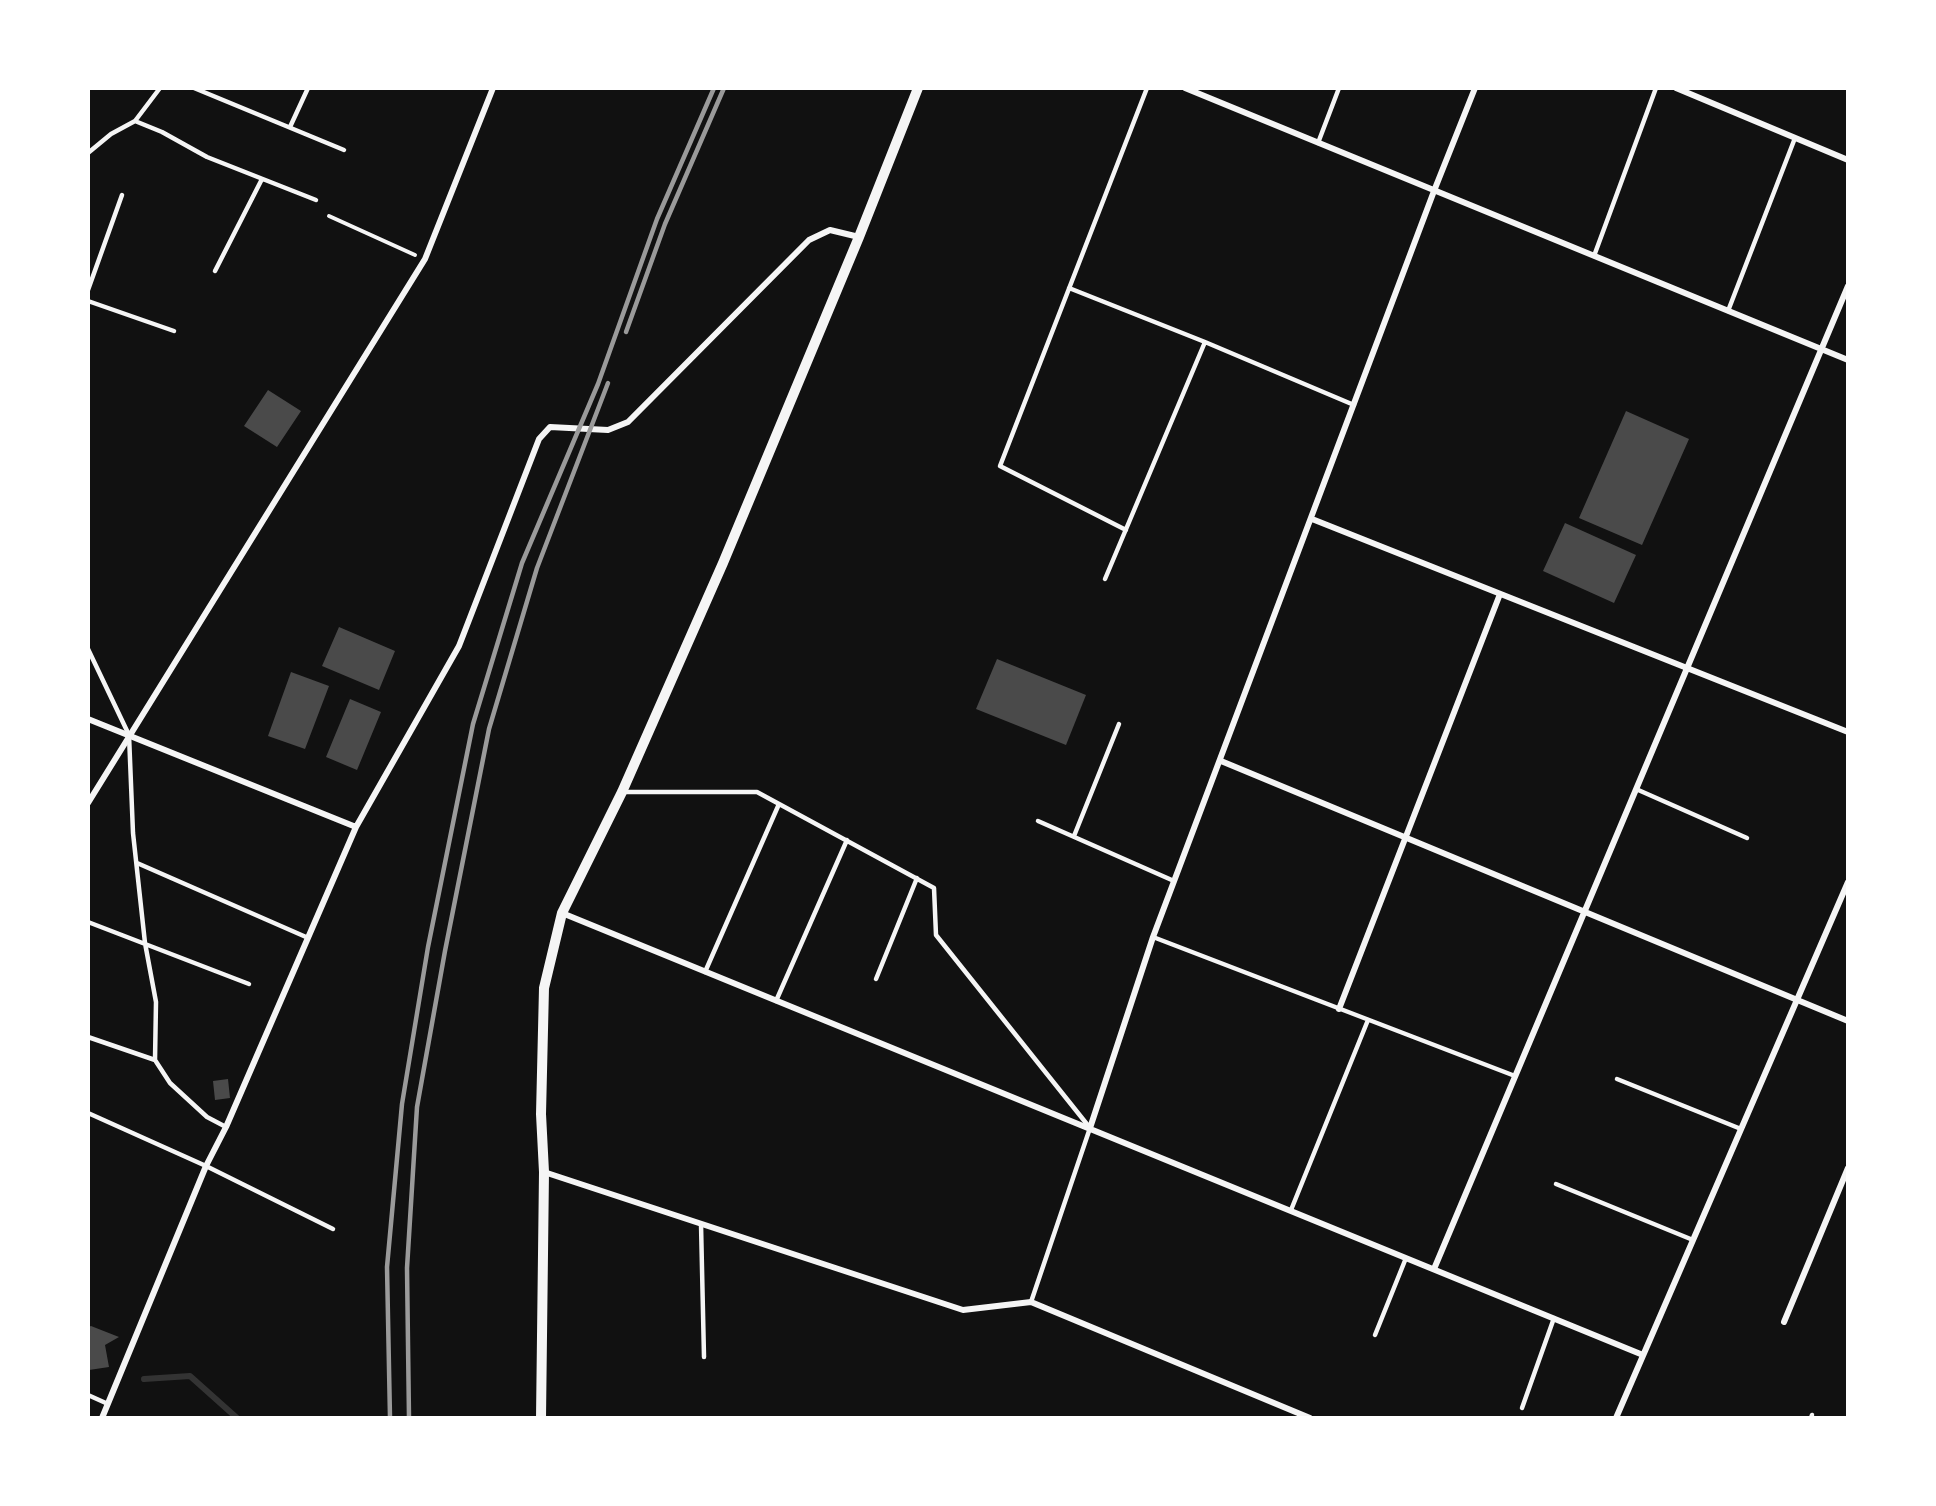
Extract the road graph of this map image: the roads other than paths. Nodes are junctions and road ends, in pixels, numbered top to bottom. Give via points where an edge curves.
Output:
1 (160, 88) edge
2 (194, 88) edge
3 (308, 88) edge
4 (493, 88) edge
5 (918, 88) edge
6 (1147, 88) edge
7 (1185, 88) edge
8 (1340, 88) edge
9 (1475, 88) edge
10 (1656, 88) edge
11 (1677, 88) edge
12 (135, 121) junction
13 (290, 127) junction
14 (1795, 138) junction
15 (1318, 143) junction
16 (344, 150) dead end
17 (88, 153) edge
18 (1848, 160) edge
19 (262, 179) junction
20 (1434, 191) junction
21 (122, 195) dead end
22 (316, 200) dead end
23 (859, 237) junction
24 (1594, 256) junction
25 (215, 271) dead end
26 (1848, 286) edge
27 (1069, 288) junction
28 (88, 290) edge
29 (88, 301) edge
30 (1728, 311) junction
31 (174, 331) dead end
32 (1205, 342) junction
33 (1821, 349) junction
34 (1848, 360) edge
35 (1354, 405) junction
36 (1312, 519) junction
37 (1126, 530) junction
38 (1106, 579) dead end
39 (1500, 594) junction
40 (88, 649) edge
41 (1687, 668) junction
42 (88, 719) edge
43 (1119, 724) dead end
44 (1848, 732) edge
45 (129, 735) junction
46 (1221, 761) junction
47 (1635, 789) junction
48 (622, 792) junction
49 (88, 803) edge
50 (779, 804) junction
51 (1038, 821) dead end
52 (356, 827) junction
53 (1074, 836) junction
54 (1406, 838) junction
55 (1747, 838) dead end
56 (846, 840) junction
57 (137, 863) junction
58 (917, 878) junction
59 (1174, 881) junction
60 (1848, 882) edge
61 (1584, 912) junction
62 (562, 913) junction
63 (88, 922) edge
64 (306, 937) junction
65 (1153, 937) junction
66 (145, 943) junction
67 (705, 972) junction
68 (876, 979) dead end
69 (249, 984) dead end
70 (1796, 1000) junction
71 (776, 1001) junction
72 (1339, 1009) junction
73 (1368, 1020) junction
74 (1848, 1021) edge
75 (88, 1037) edge
76 (155, 1060) junction
77 (1515, 1076) junction
78 (1617, 1079) dead end
79 (88, 1113) edge
80 (226, 1127) junction
81 (1090, 1128) junction
82 (1741, 1129) junction
83 (206, 1166) junction
84 (1848, 1168) edge
85 (544, 1172) junction
86 (1556, 1184) dead end
87 (1290, 1210) junction
88 (701, 1224) junction
89 (333, 1229) dead end
90 (1693, 1240) junction
91 (1406, 1258) junction
92 (1434, 1269) junction
93 (1031, 1302) junction
94 (1554, 1318) junction
95 (1785, 1322) dead end
96 (1375, 1335) dead end
97 (1643, 1355) junction
98 (704, 1357) dead end
99 (88, 1395) edge
100 (108, 1404) junction
101 (1522, 1408) dead end
102 (102, 1418) edge
103 (541, 1418) edge
104 (1310, 1418) edge
105 (1616, 1418) edge

1 - 12 lane
2 - 13 lane
3 - 13 lane
4 - 45 street via 425,259
5 - 23 street
6 - 27 lane
7 - 15 street
8 - 15 lane
9 - 20 street
10 - 24 lane
11 - 14 street
12 - 17 lane
12 - 19 lane
13 - 16 lane
14 - 18 street
14 - 30 lane
15 - 20 street
19 - 22 lane
19 - 25 lane
20 - 24 street
20 - 35 street
21 - 28 lane
23 - 48 street
23 - 52 street via 830,230 809,240 628,422 608,430 550,428 539,439 459,646
24 - 30 street
26 - 33 street
27 - 32 lane
27 - 37 lane via 1000,466
29 - 31 lane
30 - 33 street
32 - 35 lane
32 - 37 lane
33 - 34 street
33 - 41 street
35 - 36 street
36 - 39 street
36 - 46 street
37 - 38 lane
39 - 41 street
39 - 54 street
40 - 45 lane
41 - 44 street
41 - 47 street
42 - 45 street
43 - 53 lane
45 - 49 street
45 - 52 street
45 - 57 lane
46 - 54 street
46 - 59 street
47 - 55 lane
47 - 61 street
48 - 50 lane via 757,792
48 - 62 street
50 - 56 lane
50 - 67 lane
51 - 53 lane
52 - 64 street
53 - 59 lane
54 - 61 street
54 - 72 street
56 - 58 lane
56 - 71 lane
57 - 64 lane
57 - 66 lane
58 - 68 lane
58 - 81 lane via 934,888 936,935
59 - 65 street
60 - 70 street
61 - 70 street
61 - 77 street
62 - 67 street
62 - 85 street via 544,988
63 - 66 lane
64 - 80 street
65 - 72 lane
65 - 81 street
66 - 69 lane
66 - 76 lane via 156,1002
67 - 71 street
70 - 74 street
70 - 82 street
71 - 81 street
72 - 73 lane
73 - 77 lane
73 - 87 lane
75 - 76 lane
76 - 80 lane via 170,1083 207,1116
77 - 92 street
78 - 82 lane
79 - 83 lane
80 - 83 street
81 - 87 street
81 - 93 lane
82 - 90 street
83 - 89 lane
83 - 100 street
84 - 95 street
85 - 88 street
85 - 103 street
86 - 90 lane
87 - 91 street
88 - 93 street via 963,1310
88 - 98 lane
90 - 97 street
91 - 92 street
91 - 96 lane
92 - 94 street
93 - 104 street
94 - 97 street
94 - 101 lane
97 - 105 street
99 - 100 lane
100 - 102 street

